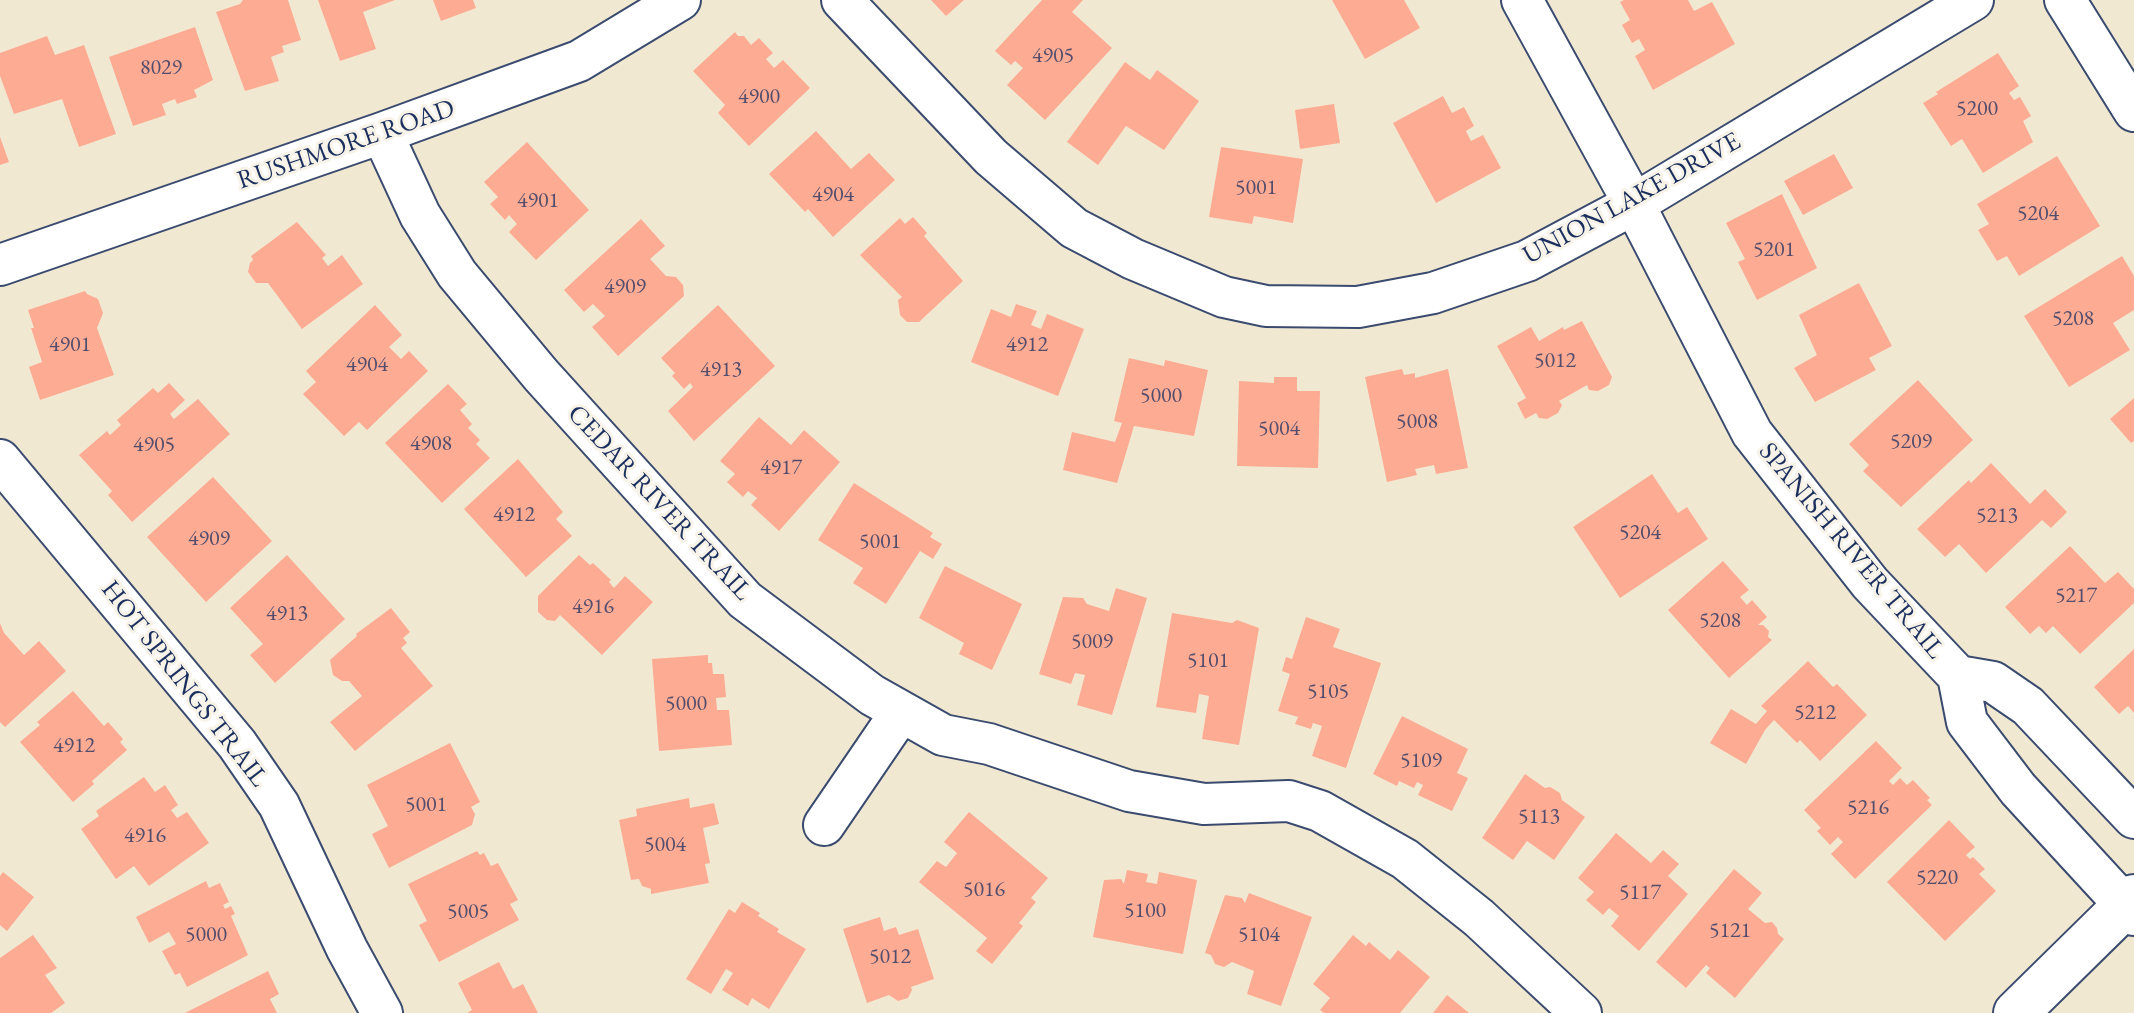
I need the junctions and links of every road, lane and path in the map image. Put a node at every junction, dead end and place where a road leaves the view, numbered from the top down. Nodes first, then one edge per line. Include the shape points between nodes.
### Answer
1 (680, 0) edge
2 (842, 0) edge
3 (1522, 0) edge
4 (1973, 0) edge
5 (2065, 0) edge
6 (2134, 111) edge
7 (382, 133) junction
8 (1634, 204) junction
9 (0, 265) edge
10 (0, 460) edge
11 (1958, 676) junction
12 (901, 712) junction
13 (2134, 818) edge
14 (824, 825) dead end
15 (2131, 906) edge
16 (382, 1013) edge
17 (1581, 1013) edge
18 (2016, 1013) edge

1 - 7 street, RUSHMORE ROAD via 579,61
2 - 8 street, UNION LAKE DRIVE via 991,157 1074,228 1224,297 1266,306 1358,307 1433,293 1527,261
3 - 8 street, SPANISH RIVER TRAIL
4 - 8 street, UNION LAKE DRIVE
5 - 6 street
7 - 9 street, RUSHMORE ROAD
7 - 12 street, CEDAR RIVER TRAIL via 420,215 457,274 541,375 745,600
8 - 11 street, SPANISH RIVER TRAIL via 1752,433 1870,583
10 - 16 street, HOT SPRINGS TRAIL via 237,744 279,805
11 - 13 street, SPANISH RIVER TRAIL via 1993,682 2028,706
11 - 15 street, SPANISH RIVER TRAIL via 1967,722 2018,789
12 - 14 street
12 - 17 street, CEDAR RIVER TRAIL via 943,735 989,744 1129,791 1204,804 1289,801 1320,811 1405,859 1479,918
15 - 18 main road

